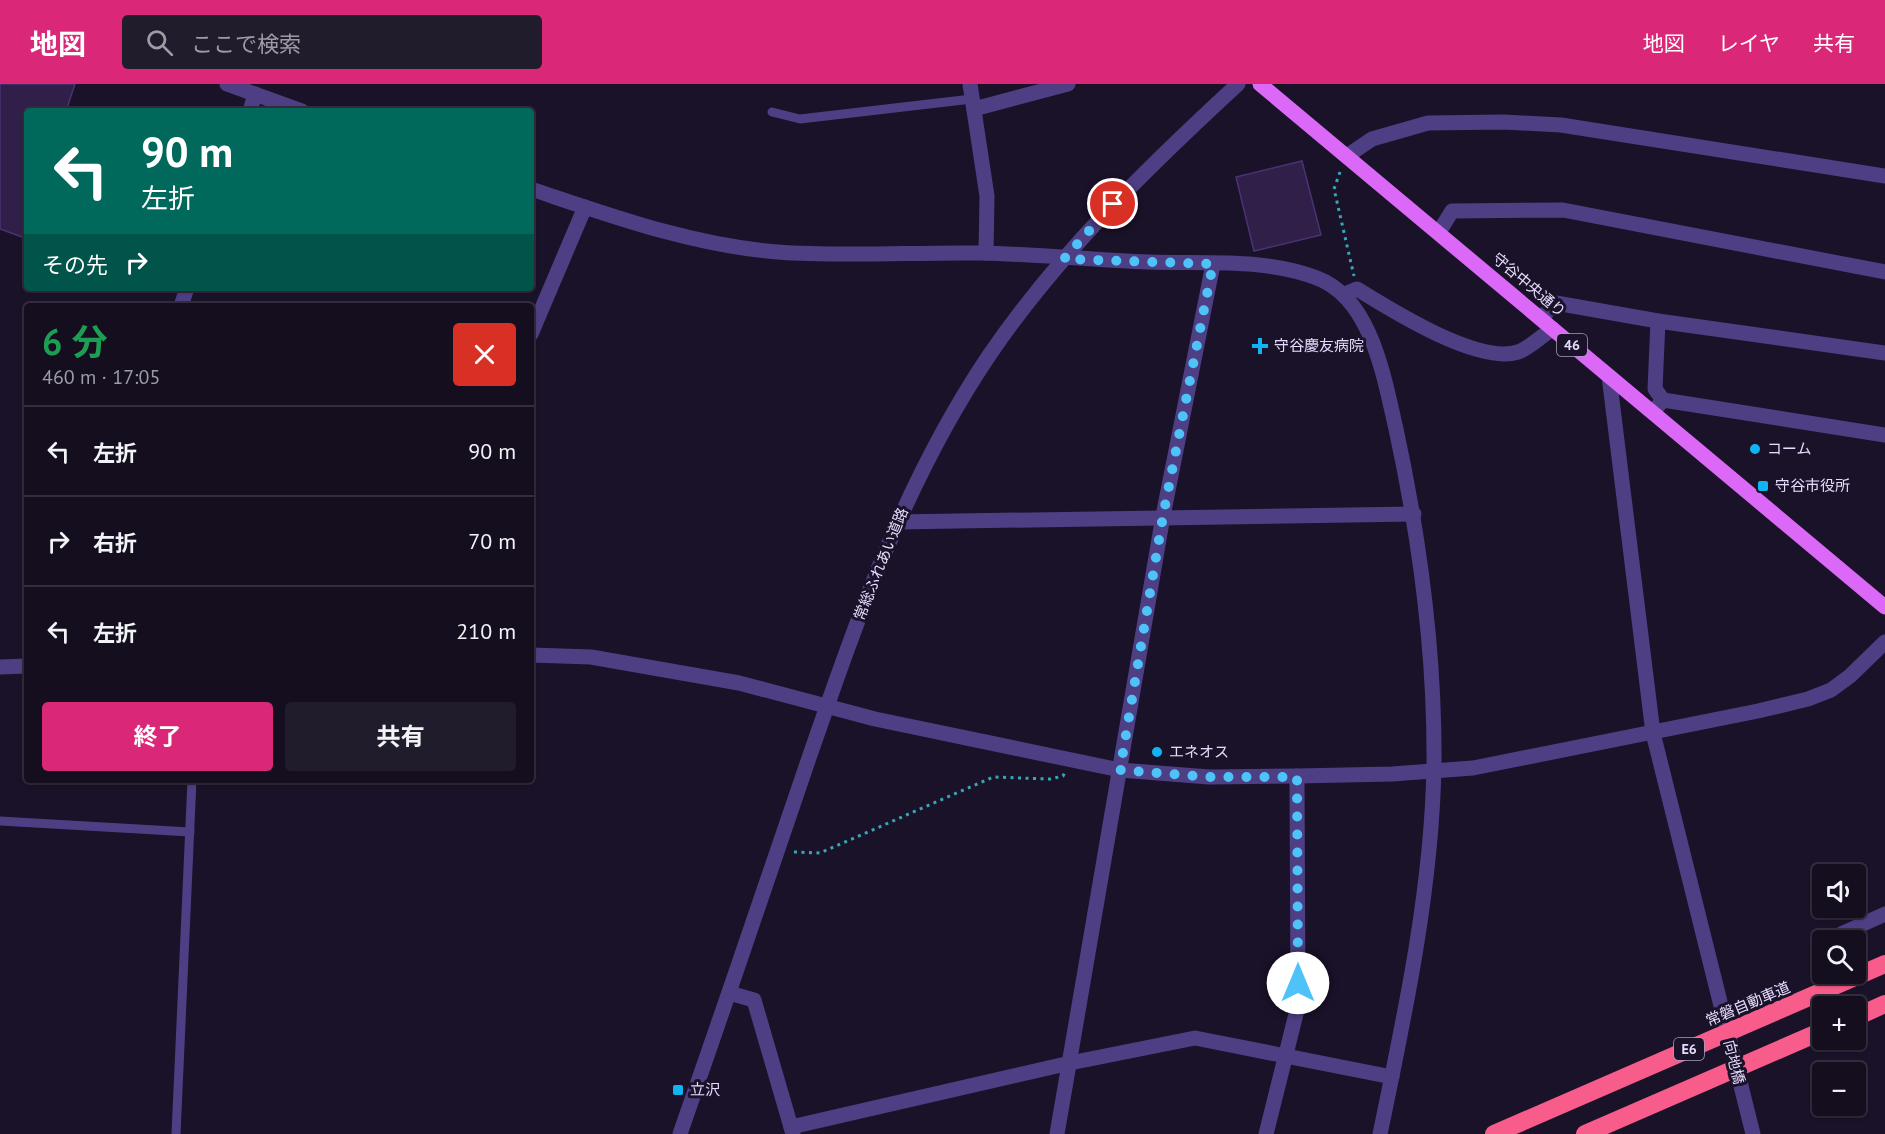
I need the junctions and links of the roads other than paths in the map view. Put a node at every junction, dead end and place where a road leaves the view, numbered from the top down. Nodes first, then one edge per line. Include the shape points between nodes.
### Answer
1 (227, 84) edge
2 (1068, 84) edge
3 (1238, 84) edge
4 (1260, 84) edge
5 (255, 94) junction
6 (972, 97) edge
7 (250, 108) edge
8 (294, 108) edge
9 (772, 112) dead end
10 (1347, 156) junction
11 (1885, 176) edge
12 (534, 190) edge
13 (585, 207) junction
14 (1439, 232) junction
15 (986, 253) junction
16 (1064, 259) junction
17 (1213, 264) junction
18 (1885, 272) edge
19 (1351, 292) junction
20 (1658, 321) junction
21 (1547, 323) junction
22 (534, 327) edge
23 (1885, 353) edge
24 (1609, 376) junction
25 (1663, 400) junction
26 (1653, 412) junction
27 (1885, 435) edge
28 (1414, 514) junction
29 (1163, 516) junction
30 (896, 522) junction
31 (1885, 607) edge
32 (1885, 642) edge
33 (534, 655) edge
34 (24, 666) edge
35 (0, 667) edge
36 (827, 706) junction
37 (1653, 733) junction
38 (1120, 770) junction
39 (1434, 770) junction
40 (1297, 777) junction
41 (192, 783) edge
42 (0, 821) edge
43 (190, 831) junction
44 (1885, 914) edge
45 (1850, 930) edge
46 (1885, 964) edge
47 (729, 993) junction
48 (1885, 1004) edge
49 (1866, 1013) edge
50 (1812, 1035) edge
51 (1286, 1057) junction
52 (1070, 1063) junction
53 (1392, 1077) junction
54 (792, 1131) edge
55 (176, 1134) edge
56 (680, 1134) edge
57 (1057, 1134) edge
58 (1266, 1134) edge
59 (1380, 1134) edge
60 (1494, 1134) edge
61 (1585, 1134) edge
62 (1753, 1134) edge

1 - 5 street
2 - 6 street
3 - 16 street, 常総ふれあい道路 via 1127,189
4 - 10 main road, 守谷中央通り / 46
5 - 7 street
5 - 8 street
6 - 9 lane via 800,119
6 - 15 street via 987,196
10 - 11 street via 1372,139 1428,123 1504,122 1561,125
10 - 14 main road, 守谷中央通り / 46
12 - 13 street
13 - 15 street via 708,244 779,252
13 - 22 street
14 - 18 street via 1452,211 1563,210
14 - 21 main road, 守谷中央通り / 46
15 - 16 street
16 - 17 street
16 - 30 street, 常総ふれあい道路 via 1013,322 963,396
17 - 19 street via 1280,266
17 - 29 street
19 - 21 street via 1461,344 1496,352 1518,352
19 - 28 street via 1384,377
20 - 21 street via 1556,303
20 - 23 street
20 - 25 street via 1654,389
21 - 24 main road, 守谷中央通り / 46
24 - 26 main road, 守谷中央通り / 46
24 - 37 street, 向地橋
25 - 26 street
25 - 27 street
26 - 31 main road, 守谷中央通り / 46
28 - 29 street
28 - 39 street via 1428,628
29 - 30 street
29 - 38 street
30 - 36 street, 常総ふれあい道路 via 866,593
32 - 37 street via 1831,690 1808,699
33 - 36 street via 591,657 739,682
34 - 35 street
36 - 38 street
36 - 47 street, 常総ふれあい道路
37 - 39 street via 1473,768
37 - 62 street, 向地橋
38 - 40 street via 1209,777
38 - 52 street
39 - 40 street
39 - 53 street via 1426,866
40 - 51 street via 1298,1006
41 - 43 lane
42 - 43 lane
43 - 55 lane
44 - 45 street
46 - 60 highway, 常磐自動車道 / E6
47 - 54 street via 754,1000
47 - 56 street, 常総ふれあい道路
48 - 49 highway
50 - 61 highway, E6
51 - 52 street via 1195,1038
51 - 53 street
51 - 58 street
52 - 54 street
52 - 57 street
53 - 59 street

